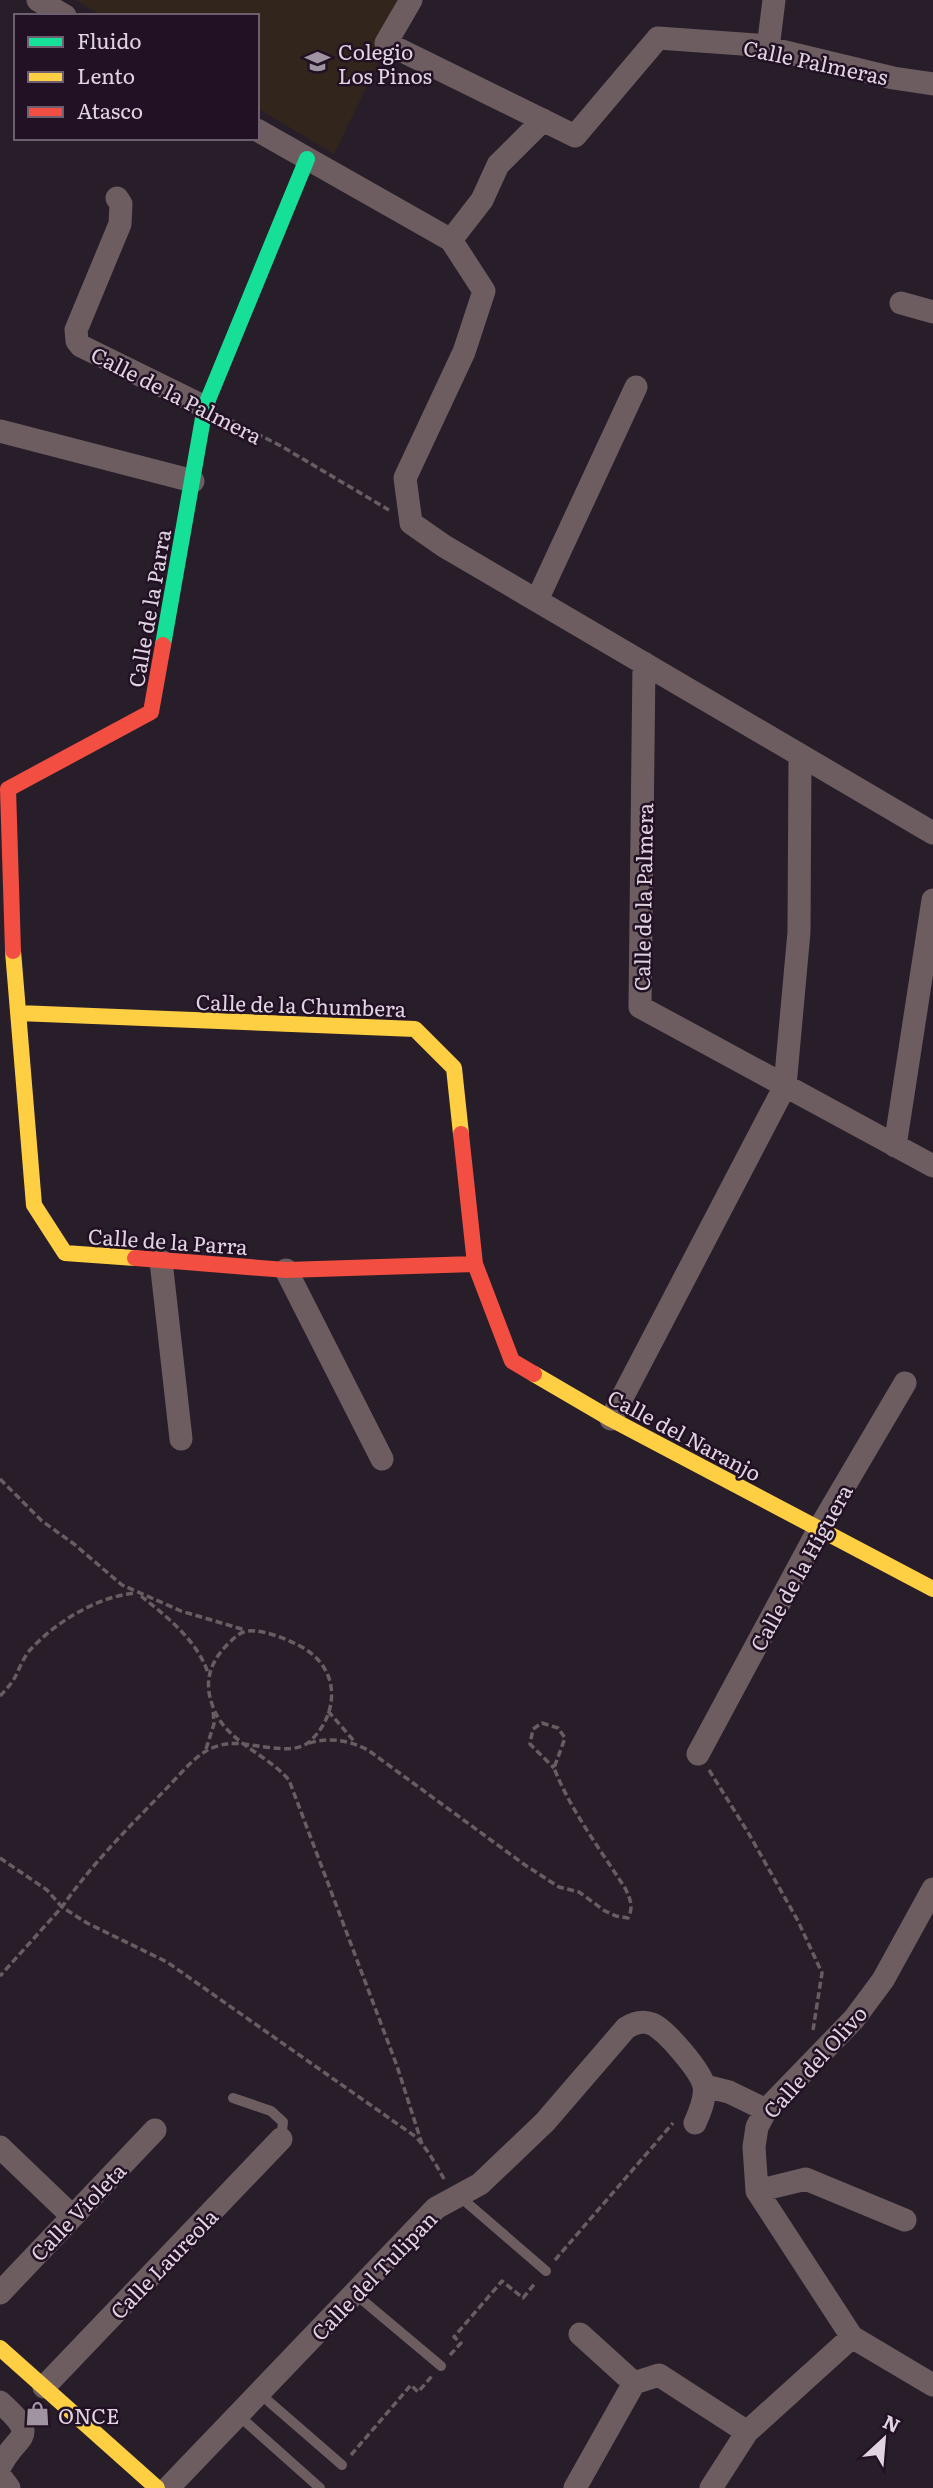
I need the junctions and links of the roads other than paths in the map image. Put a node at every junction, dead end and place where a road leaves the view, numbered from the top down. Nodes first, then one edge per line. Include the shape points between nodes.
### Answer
1 (38, 0) edge
2 (411, 0) edge
3 (774, 0) edge
4 (62, 14) edge
5 (768, 48) junction
6 (933, 84) edge
7 (543, 120) junction
8 (259, 131) edge
9 (307, 159) junction
10 (117, 198) dead end
11 (451, 240) junction
12 (901, 303) dead end
13 (933, 312) edge
14 (636, 387) dead end
15 (205, 407) junction
16 (0, 431) edge
17 (193, 481) junction
18 (537, 600) junction
19 (644, 663) junction
20 (800, 755) junction
21 (4, 786) edge
22 (933, 833) edge
23 (933, 900) edge
24 (6, 965) edge
25 (18, 1013) junction
26 (785, 1086) junction
27 (895, 1146) junction
28 (933, 1166) edge
29 (162, 1261) junction
30 (475, 1264) junction
31 (286, 1270) junction
32 (905, 1383) dead end
33 (611, 1419) junction
34 (181, 1439) dead end
35 (382, 1459) dead end
36 (819, 1529) junction
37 (933, 1589) edge
38 (698, 1754) road end
39 (933, 1889) edge
40 (705, 2087) junction
41 (233, 2098) dead end
42 (765, 2110) junction
43 (687, 2120) road end
44 (155, 2130) dead end
45 (281, 2139) joint
46 (0, 2147) edge
47 (757, 2191) junction
48 (459, 2196) junction
49 (72, 2216) junction
50 (905, 2220) dead end
51 (546, 2271) road end
52 (0, 2293) edge
53 (354, 2294) junction
54 (580, 2334) dead end
55 (852, 2337) junction
56 (0, 2348) edge
57 (441, 2366) road end
58 (634, 2383) junction
59 (933, 2385) edge
60 (44, 2387) junction
61 (259, 2393) junction
62 (0, 2402) edge
63 (238, 2415) junction
64 (747, 2432) junction
65 (342, 2465) road end
66 (0, 2467) edge
67 (0, 2476) edge
68 (9, 2488) edge
69 (157, 2488) edge
70 (168, 2488) edge
71 (320, 2488) edge
72 (575, 2488) edge
73 (710, 2488) edge

1 - 4 street
2 - 7 street via 386,43
3 - 5 street
5 - 6 street, Calle Palmeras
5 - 7 street, Calle Palmeras via 657,38 575,136
7 - 11 street via 498,165 482,200
8 - 9 street
9 - 11 street
9 - 15 street, Calle de la Parra
10 - 15 street, Calle de la Palmera via 120,224 76,330 78,341
11 - 18 street via 484,291 464,352 405,478 411,523
12 - 13 street
14 - 18 street
15 - 17 street, Calle de la Parra
16 - 17 street
17 - 21 street, Calle de la Parra via 151,712
18 - 19 street
19 - 20 street
19 - 26 street, Calle de la Palmera via 640,1007
20 - 22 street
20 - 26 street via 799,932
21 - 24 street, Calle de la Parra
23 - 27 street
24 - 25 street, Calle de la Parra
25 - 29 street, Calle de la Parra via 34,1205 65,1253
25 - 30 street, Calle de la Chumbera via 415,1029 454,1068
26 - 27 street, Calle de la Palmera
26 - 33 street
27 - 28 street, Calle de la Palmera
29 - 31 street, Calle de la Parra
29 - 34 street
30 - 31 street, Calle de la Parra
30 - 33 street, Calle del Naranjo via 512,1361
31 - 35 street
32 - 36 street, Calle de la Higuera
33 - 36 street, Calle del Naranjo
36 - 37 street, Calle del Naranjo
36 - 38 street, Calle de la Higuera
39 - 42 street, Calle del Olivo via 883,1980 853,2019
40 - 42 street via 729,2092
40 - 43 street via 701,2110
40 - 48 street, Calle del Tulipan via 697,2068 657,2026 633,2024 545,2122 480,2184
41 - 45 lane via 276,2113 283,2122
42 - 47 street, Calle del Olivo via 754,2147
44 - 49 street, Calle Violeta
45 - 60 street, Calle Laureola
46 - 49 street
47 - 50 street via 806,2179
47 - 55 street, Calle del Olivo
48 - 51 lane
48 - 53 street, Calle del Tulipan via 436,2208
49 - 52 street, Calle Violeta
53 - 57 lane
53 - 61 street, Calle del Tulipan
54 - 58 street
55 - 59 street, Calle del Olivo
55 - 64 street
56 - 60 street
58 - 64 street via 659,2375
58 - 72 street
60 - 69 street
61 - 63 street, Calle del Tulipan
61 - 65 lane
62 - 66 street via 19,2420 23,2433
63 - 70 street, Calle del Tulipan
63 - 71 lane
64 - 73 street
67 - 68 street

